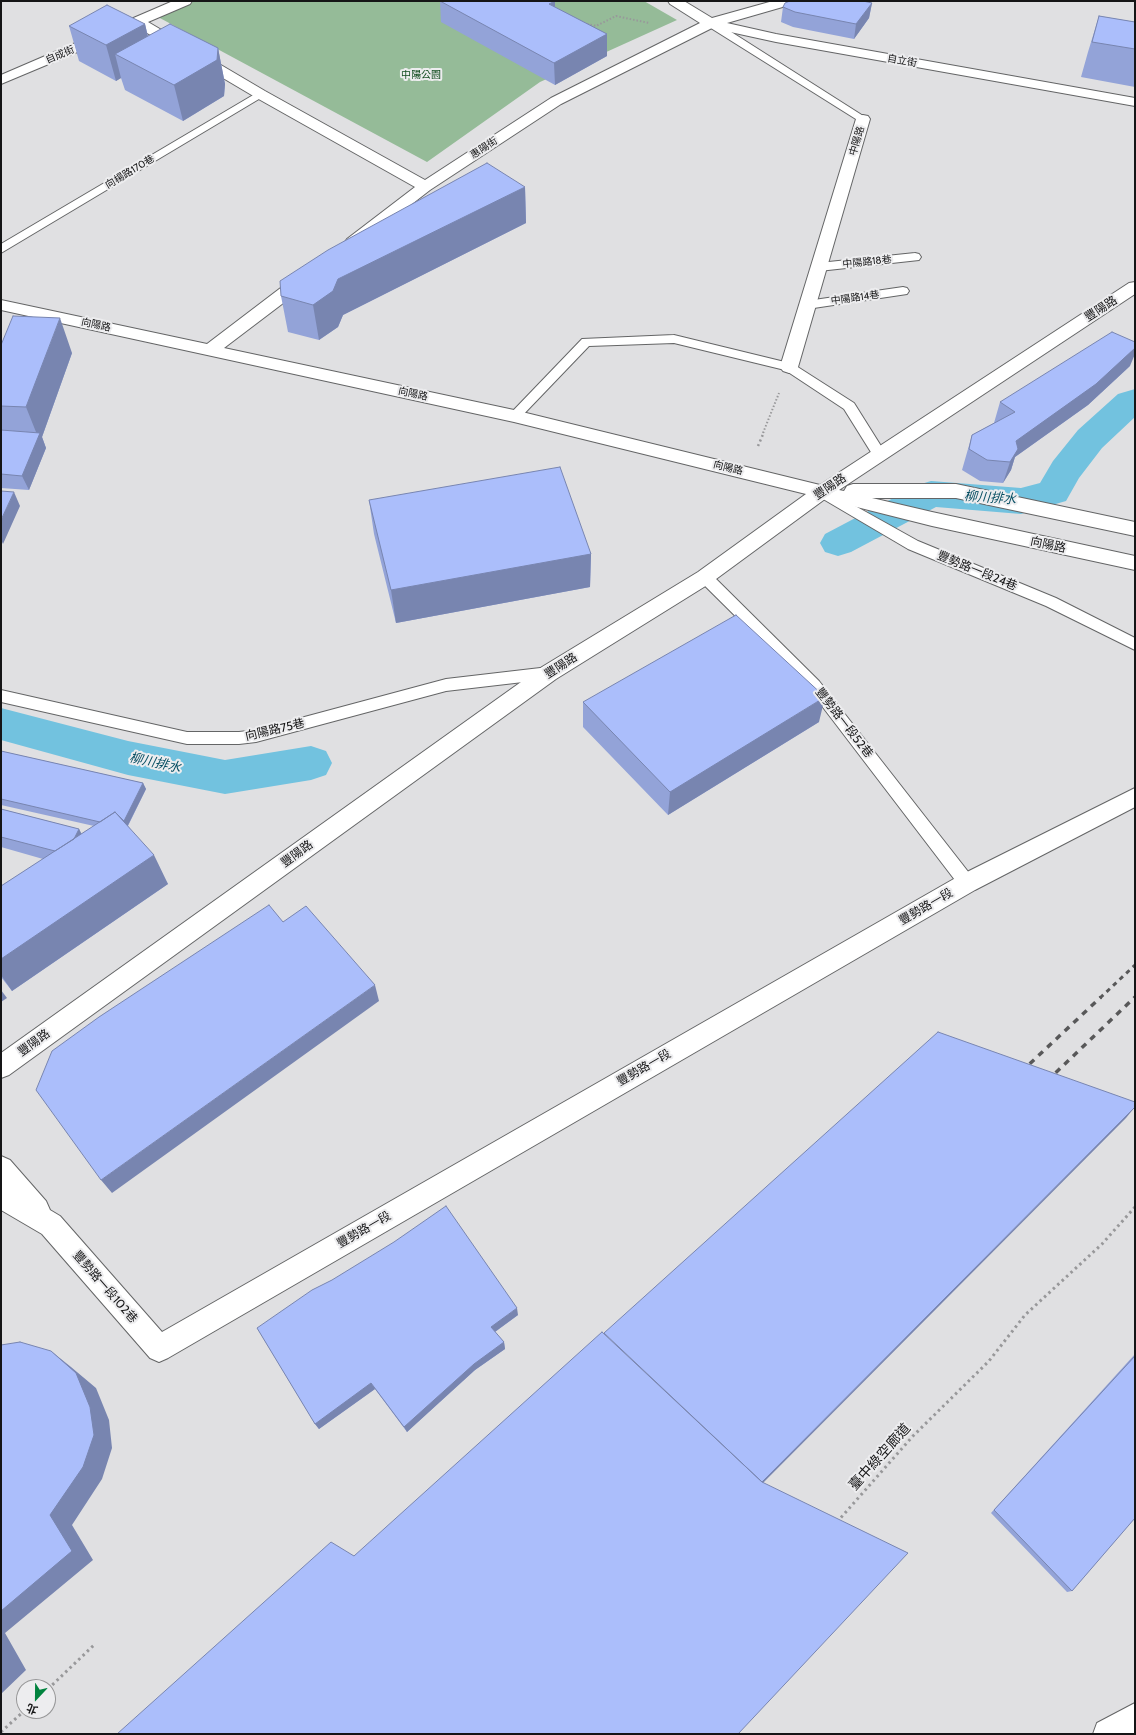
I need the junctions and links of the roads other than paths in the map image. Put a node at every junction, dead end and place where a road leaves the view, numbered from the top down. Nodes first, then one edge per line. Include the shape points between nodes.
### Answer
1 (185, 1) edge
2 (675, 1) edge
3 (686, 1) edge
4 (788, 1) edge
5 (137, 22) junction
6 (710, 23) junction
7 (1, 80) edge
8 (260, 94) junction
9 (1135, 102) edge
10 (863, 119) joint
11 (425, 187) junction
12 (1, 249) edge
13 (343, 249) edge
14 (915, 257) dead end
15 (819, 267) junction
16 (318, 268) edge
17 (1135, 287) edge
18 (903, 291) dead end
19 (1, 305) edge
20 (807, 305) junction
21 (210, 350) junction
22 (789, 367) junction
23 (514, 416) junction
24 (879, 454) junction
25 (822, 492) junction
26 (1135, 529) edge
27 (1135, 563) edge
28 (705, 577) junction
29 (1135, 644) edge
30 (549, 674) junction
31 (1, 696) edge
32 (1135, 797) edge
33 (967, 883) junction
34 (1, 1067) edge
35 (1, 1168) edge
36 (1, 1196) edge
37 (51, 1226) junction
38 (159, 1349) joint
39 (1135, 1718) edge
40 (1108, 1734) edge

1 - 5 street, 自成街
2 - 6 street, 自立街
3 - 6 street, 中陽路
4 - 6 street, 惠陽街
5 - 7 street, 自成街
5 - 8 street
6 - 9 street, 自立街 via 776,38
6 - 10 lane, 中陽路
6 - 11 street, 惠陽街 via 556,101
8 - 11 street
8 - 12 lane, 向楊路170巷
10 - 15 street, 中陽路
11 - 13 street, 惠陽街
14 - 15 lane, 中陽路18巷
15 - 20 street, 中陽路
16 - 21 street
17 - 24 street, 豐陽路
18 - 20 lane, 中陽路14巷
19 - 21 street, 向陽路
20 - 22 street, 中陽路
21 - 23 street, 向陽路
22 - 23 lane via 674,338 586,342
22 - 24 lane via 849,406
23 - 25 street, 向陽路
24 - 25 street, 豐陽路
25 - 26 street, 向陽路 via 956,491
25 - 27 street, 向陽路
25 - 28 street, 豐陽路
25 - 29 lane, 豐勢路一段24巷 via 913,545 1051,602
28 - 30 street, 豐陽路
28 - 33 lane, 豐勢路一段52巷 via 814,685
30 - 31 lane, 向陽路75巷 via 446,685 256,736 239,738 187,738
30 - 34 street, 豐陽路
32 - 33 street, 豐勢路一段
33 - 38 street, 豐勢路一段
35 - 37 street, 豐勢路一段102巷
36 - 37 street, 豐勢路一段102巷
37 - 38 street, 豐勢路一段102巷
39 - 40 street

